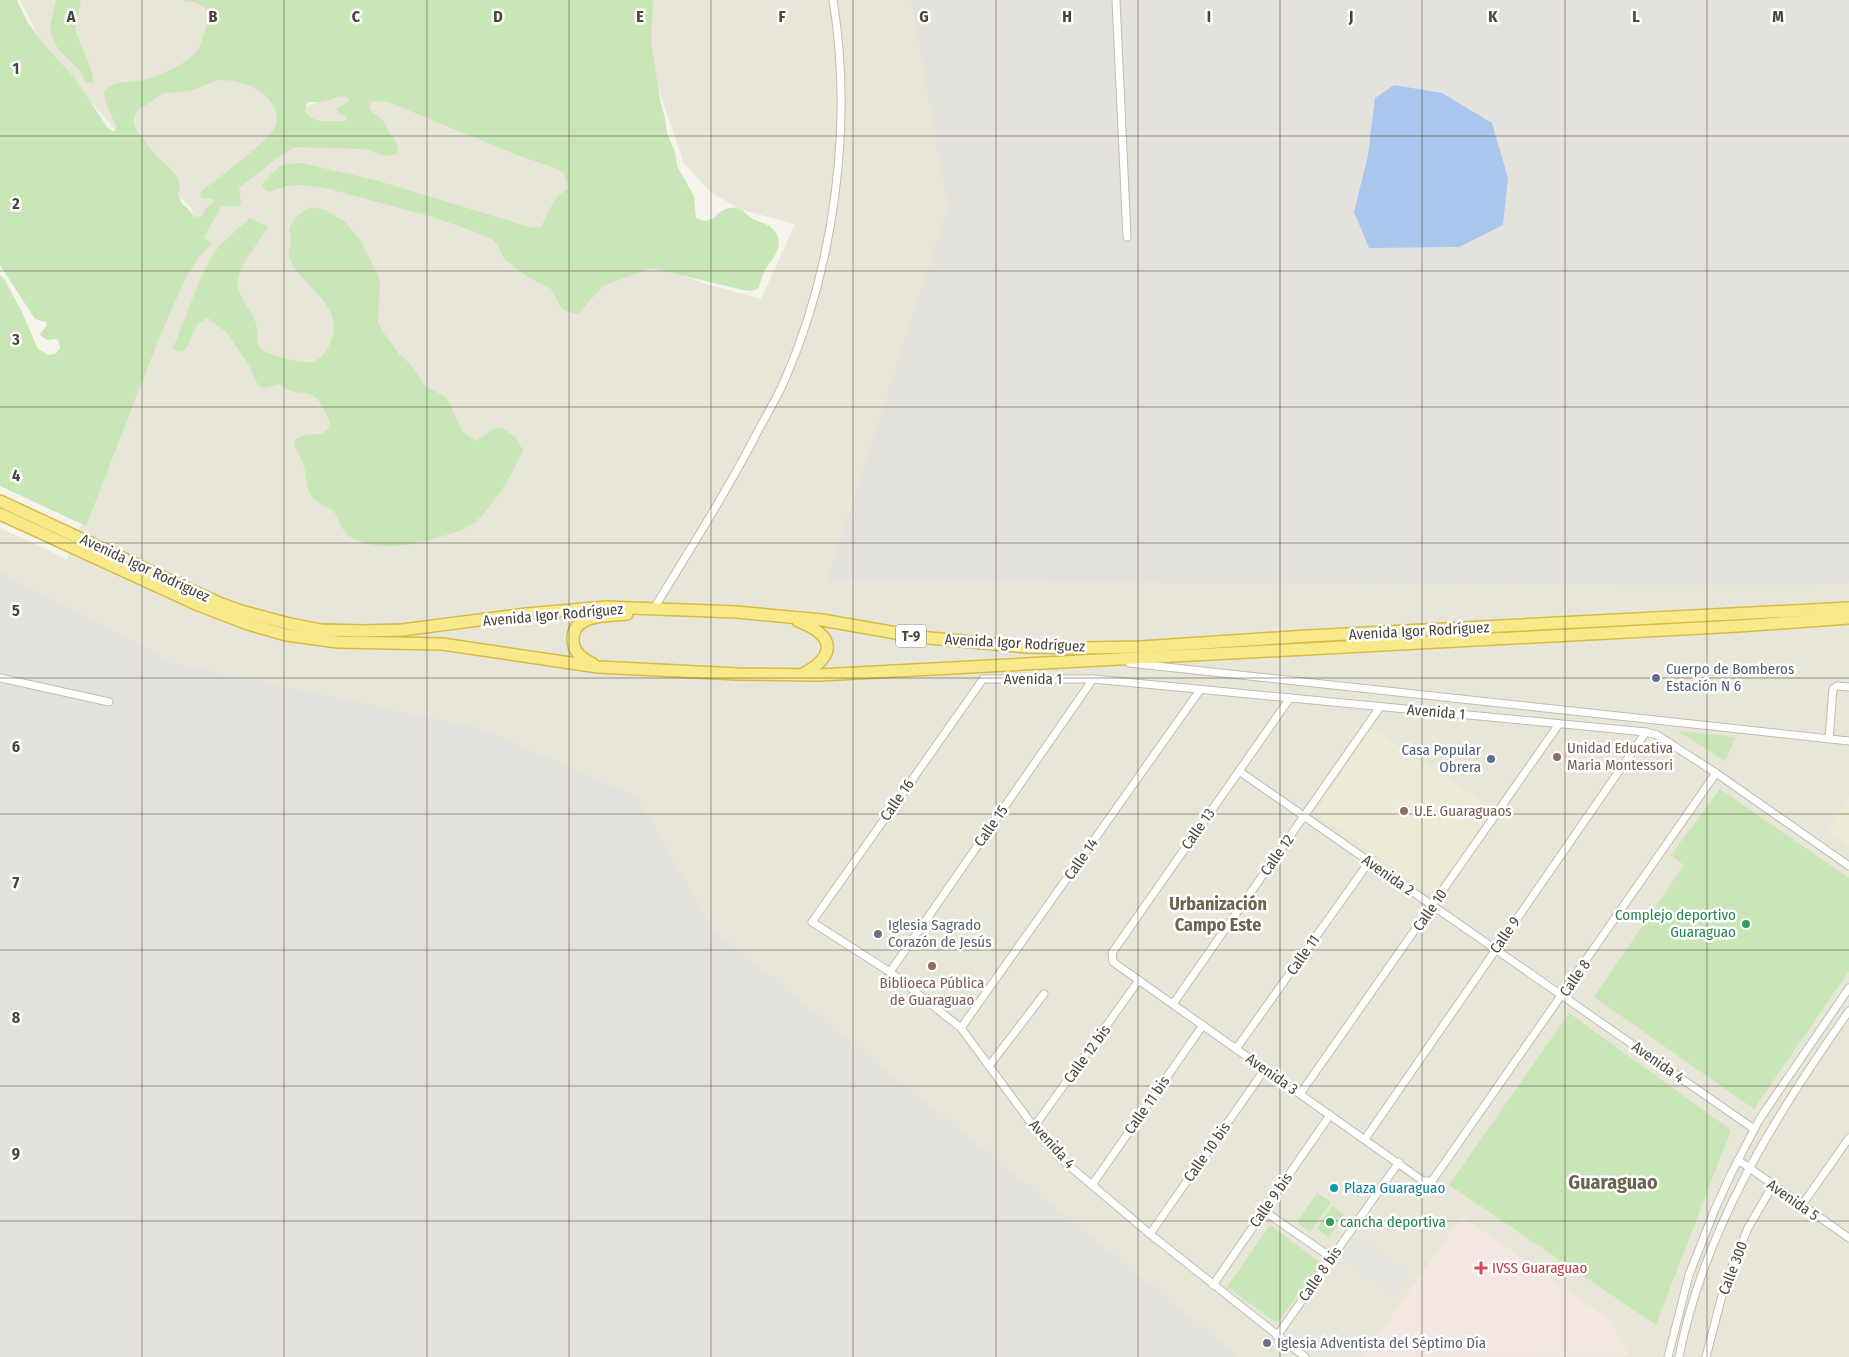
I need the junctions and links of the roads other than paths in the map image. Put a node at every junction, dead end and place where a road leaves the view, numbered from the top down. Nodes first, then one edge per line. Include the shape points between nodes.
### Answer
1 (834, 0) edge
2 (1116, 0) edge
3 (1127, 237) dead end
4 (0, 501) edge
5 (0, 514) edge
6 (1849, 608) edge
7 (654, 610) junction
8 (671, 610) junction
9 (787, 617) junction
10 (1849, 618) edge
11 (1104, 660) junction
12 (598, 667) junction
13 (800, 675) junction
14 (0, 678) edge
15 (983, 679) joint
16 (1093, 679) junction
17 (1849, 687) edge
18 (1200, 690) junction
19 (1290, 698) junction
20 (109, 702) dead end
21 (1380, 707) junction
22 (1559, 724) junction
23 (1646, 732) junction
24 (1829, 739) junction
25 (1849, 742) edge
26 (1239, 771) junction
27 (1716, 773) junction
28 (1304, 816) junction
29 (1369, 862) junction
30 (1849, 866) edge
31 (1433, 906) junction
32 (812, 922) joint
33 (1495, 950) junction
34 (1113, 962) joint
35 (890, 972) junction
36 (1139, 980) junction
37 (1849, 988) edge
38 (1044, 994) dead end
39 (1562, 996) junction
40 (1173, 1004) junction
41 (1849, 1011) edge
42 (1203, 1026) junction
43 (962, 1028) junction
44 (1236, 1049) junction
45 (989, 1066) junction
46 (1265, 1069) junction
47 (1300, 1094) junction
48 (1330, 1115) junction
49 (1034, 1127) junction
50 (1754, 1129) junction
51 (1365, 1138) junction
52 (1849, 1138) edge
53 (1738, 1160) junction
54 (1398, 1162) junction
55 (1749, 1168) junction
56 (1432, 1181) joint
57 (1092, 1185) junction
58 (1773, 1185) junction
59 (1802, 1205) junction
60 (1264, 1211) junction
61 (1150, 1234) junction
62 (1849, 1238) edge
63 (1332, 1258) junction
64 (1213, 1285) junction
65 (1277, 1336) junction
66 (1305, 1357) edge
67 (1668, 1357) edge
68 (1679, 1357) edge
69 (1706, 1357) edge

1 - 7 street via 842,98 836,183 832,217 805,327 786,378 752,443
2 - 3 street
4 - 7 highway, Avenida Igor Rodríguez / T-9 via 226,605 321,630 410,629 606,607
5 - 12 highway, Avenida Igor Rodríguez / T-9 via 196,604 286,635 338,642 442,644
6 - 9 highway, Avenida Igor Rodríguez / T-9 via 1081,648 1026,647 919,637
7 - 8 highway, Avenida Igor Rodríguez / T-9
8 - 9 highway, Avenida Igor Rodríguez / T-9
8 - 12 highway, T-9 via 596,617 583,622 573,634 574,648 578,655
9 - 13 highway, T-9 via 818,631 827,647 820,663
10 - 11 highway, Avenida Igor Rodríguez / T-9
11 - 13 highway, Avenida Igor Rodríguez / T-9
11 - 24 street
12 - 13 highway, Avenida Igor Rodríguez / T-9
14 - 20 street
15 - 16 street, Avenida 1
15 - 32 street, Calle 16
16 - 18 street, Avenida 1
16 - 35 street, Calle 15
17 - 24 street via 1833,689
18 - 19 street, Avenida 1
18 - 43 street, Calle 14
19 - 21 street, Avenida 1
19 - 26 street, Calle 13
21 - 22 street, Avenida 1
21 - 28 street, Calle 12
22 - 23 street, Avenida 1
22 - 31 street, Calle 10
23 - 27 street, Avenida 1 via 1657,735
23 - 33 street, Calle 9
24 - 25 street
26 - 28 street, Avenida 2
26 - 34 street, Calle 13 via 1112,952
27 - 30 street, Avenida 1
27 - 39 street, Calle 8
28 - 29 street, Avenida 2
28 - 40 street, Calle 12
29 - 31 street, Avenida 2
29 - 44 street, Calle 11
31 - 33 street, Avenida 2
31 - 47 street, Calle 10
32 - 35 street, Avenida 4
33 - 39 street, Avenida 2
33 - 51 street, Calle 9
34 - 36 street, Avenida 3
35 - 43 street, Avenida 4
36 - 40 street, Avenida 3
36 - 49 street, Calle 12 bis
37 - 50 street
38 - 45 street
39 - 50 street, Avenida 4
39 - 56 street, Calle 8
40 - 42 street, Avenida 3
41 - 55 street via 1799,1083
42 - 44 street, Avenida 3
42 - 57 street, Calle 11 bis
43 - 45 street, Avenida 4
44 - 46 street, Avenida 3
45 - 49 street, Avenida 4
46 - 47 street, Avenida 3
46 - 61 street, Calle 10 bis
47 - 48 street, Avenida 3
48 - 51 street, Avenida 3
48 - 60 street, Calle 9 bis
49 - 57 street, Avenida 4 via 1060,1158
50 - 53 street
51 - 54 street, Avenida 3
52 - 59 street
53 - 55 street, Avenida 5
53 - 67 street via 1689,1275
54 - 56 street, Avenida 3 via 1424,1181
54 - 63 street, Calle 8 bis
55 - 58 street, Avenida 5
55 - 68 street via 1712,1247 1688,1318
57 - 61 street, Avenida 4
58 - 59 street, Avenida 5
58 - 69 street, Calle 300 via 1748,1228 1725,1284
59 - 62 street, Avenida 5
60 - 63 street
60 - 64 street, Calle 9 bis
61 - 64 street, Avenida 4
63 - 65 street, Calle 8 bis
64 - 65 street, Avenida 4
65 - 66 street, Avenida 4

